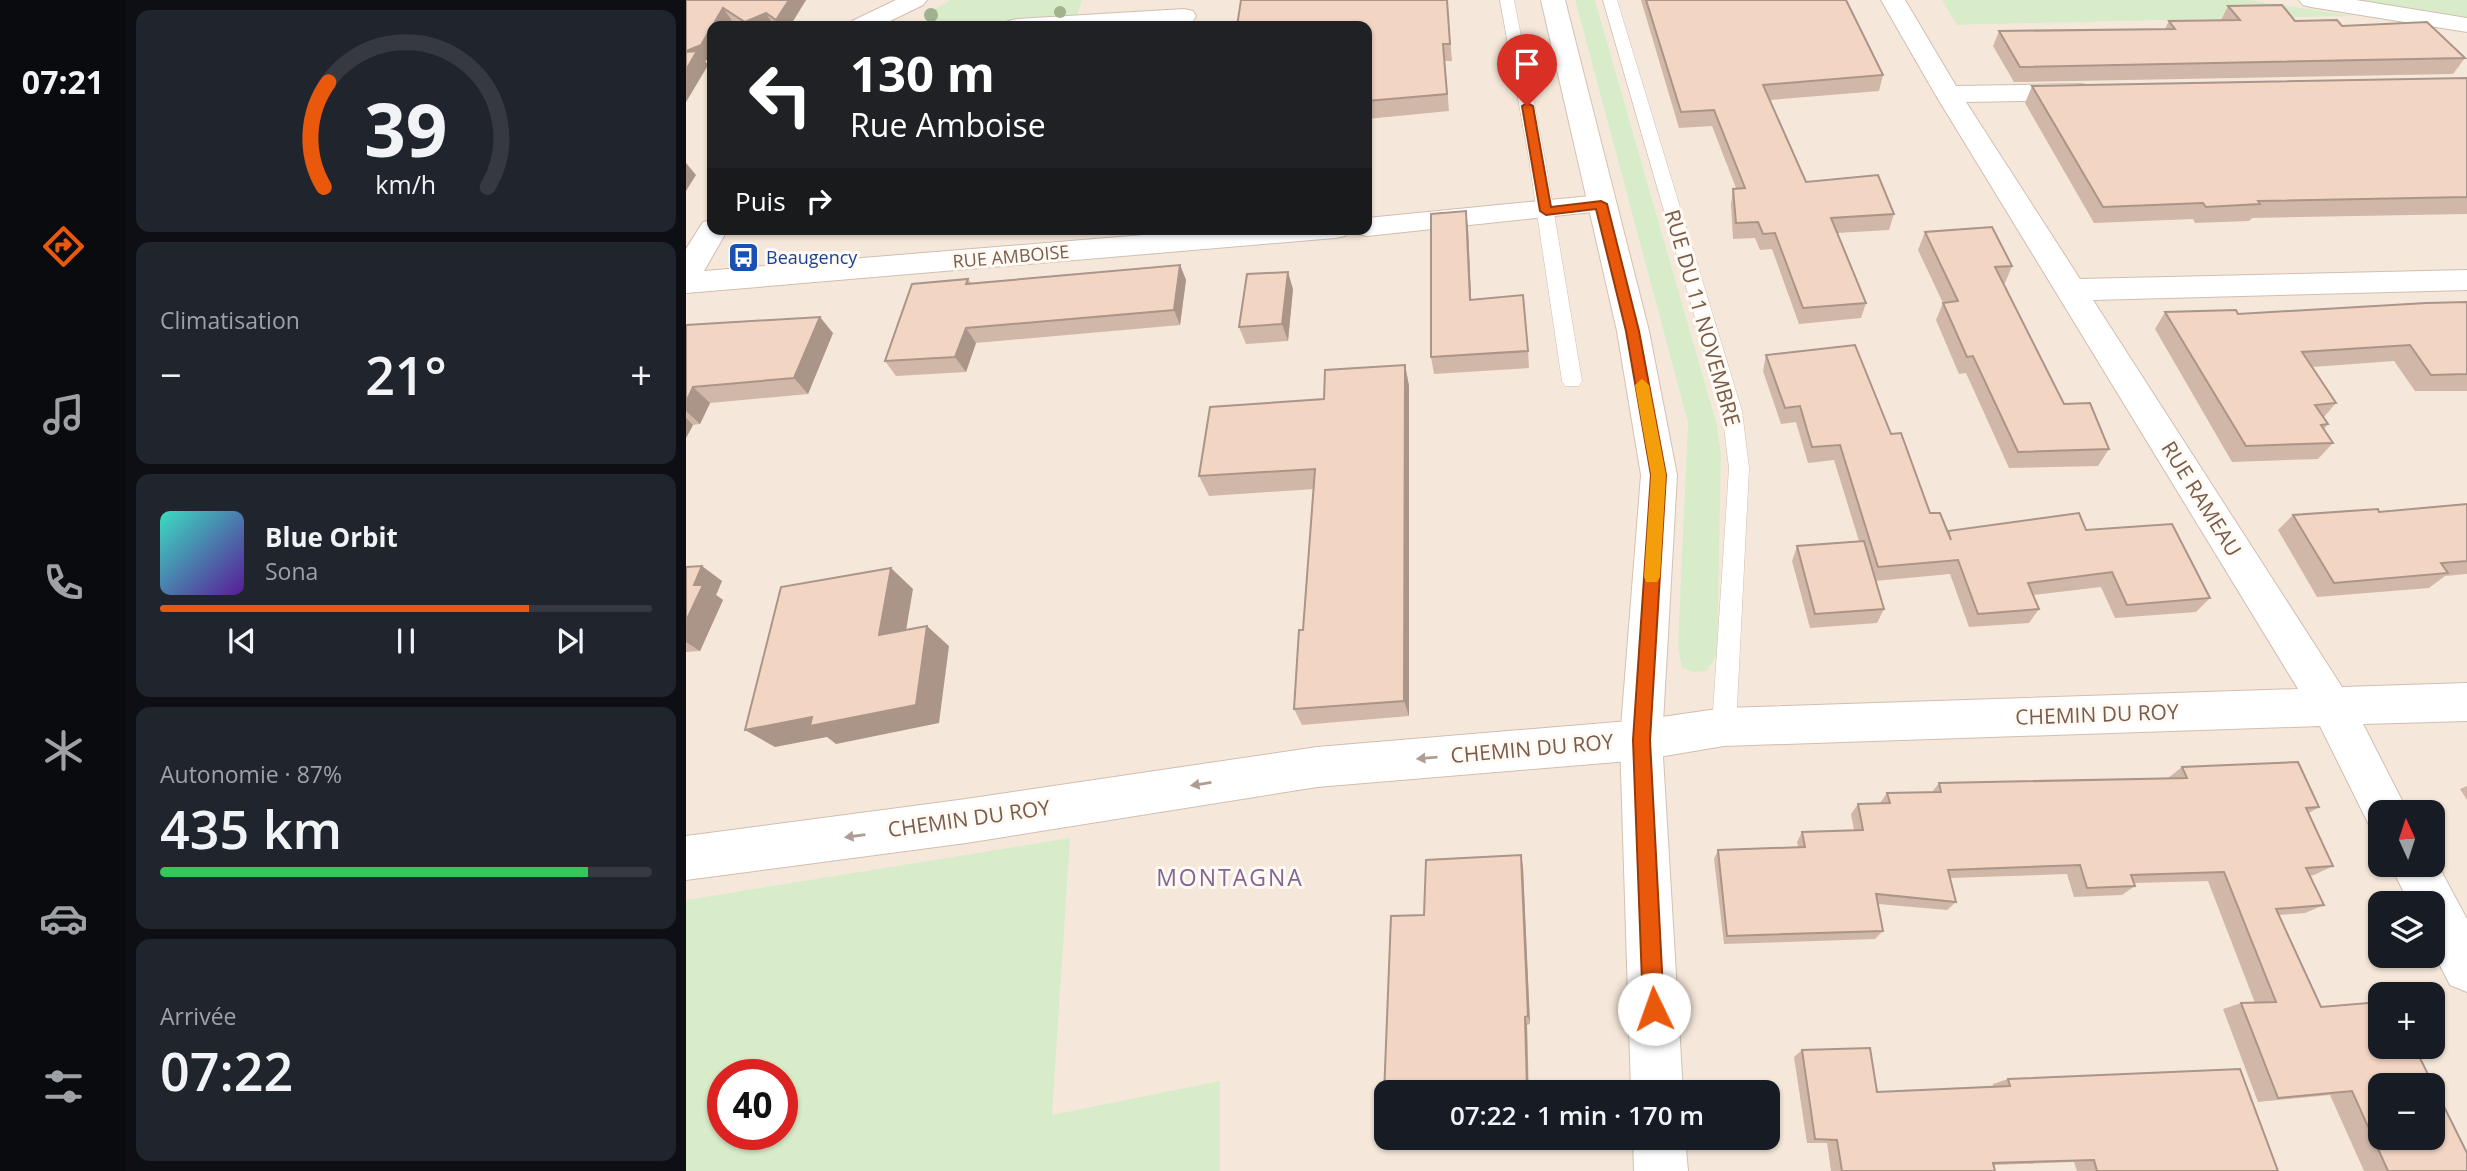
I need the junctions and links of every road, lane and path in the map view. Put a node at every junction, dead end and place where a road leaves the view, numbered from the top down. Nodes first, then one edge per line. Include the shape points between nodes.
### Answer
1 (915, 0) edge
2 (1507, 0) edge
3 (1553, 0) edge
4 (1610, 0) edge
5 (1893, 0) edge
6 (2311, 0) edge
7 (1184, 14) edge
8 (871, 21) edge
9 (1087, 21) edge
10 (2467, 25) edge
11 (2112, 91) edge
12 (1948, 94) junction
13 (1601, 204) junction
14 (1546, 211) junction
15 (1372, 226) edge
16 (709, 235) edge
17 (1207, 235) edge
18 (1143, 238) edge
19 (686, 275) edge
20 (2467, 280) edge
21 (686, 283) edge
22 (2070, 290) junction
23 (1572, 382) dead end
24 (2467, 702) edge
25 (2332, 708) junction
26 (1724, 727) junction
27 (1641, 740) junction
28 (2380, 800) edge
29 (686, 858) edge
30 (2420, 877) edge
31 (2467, 968) edge
32 (1656, 1080) edge
33 (1660, 1150) edge
34 (1661, 1171) edge

1 - 8 street
2 - 14 lane
3 - 13 street
4 - 26 lane, RUE DU 11 NOVEMBRE via 1732,411 1740,468
5 - 12 street, RUE RAMEAU
6 - 10 street
7 - 9 street
11 - 12 street
12 - 22 street, RUE RAMEAU
13 - 14 street
13 - 27 street via 1633,331 1659,475
14 - 15 street
14 - 23 lane
16 - 19 street
17 - 18 street, RUE AMBOISE
18 - 21 street, RUE AMBOISE
20 - 22 street
22 - 25 street, RUE RAMEAU
24 - 25 street, CHEMIN DU ROY
25 - 26 street, CHEMIN DU ROY
25 - 28 street, RUE RAMEAU
26 - 27 street, CHEMIN DU ROY
27 -> 29 street, CHEMIN DU ROY via 1317,767
27 - 32 street
30 - 31 street
33 - 34 street

